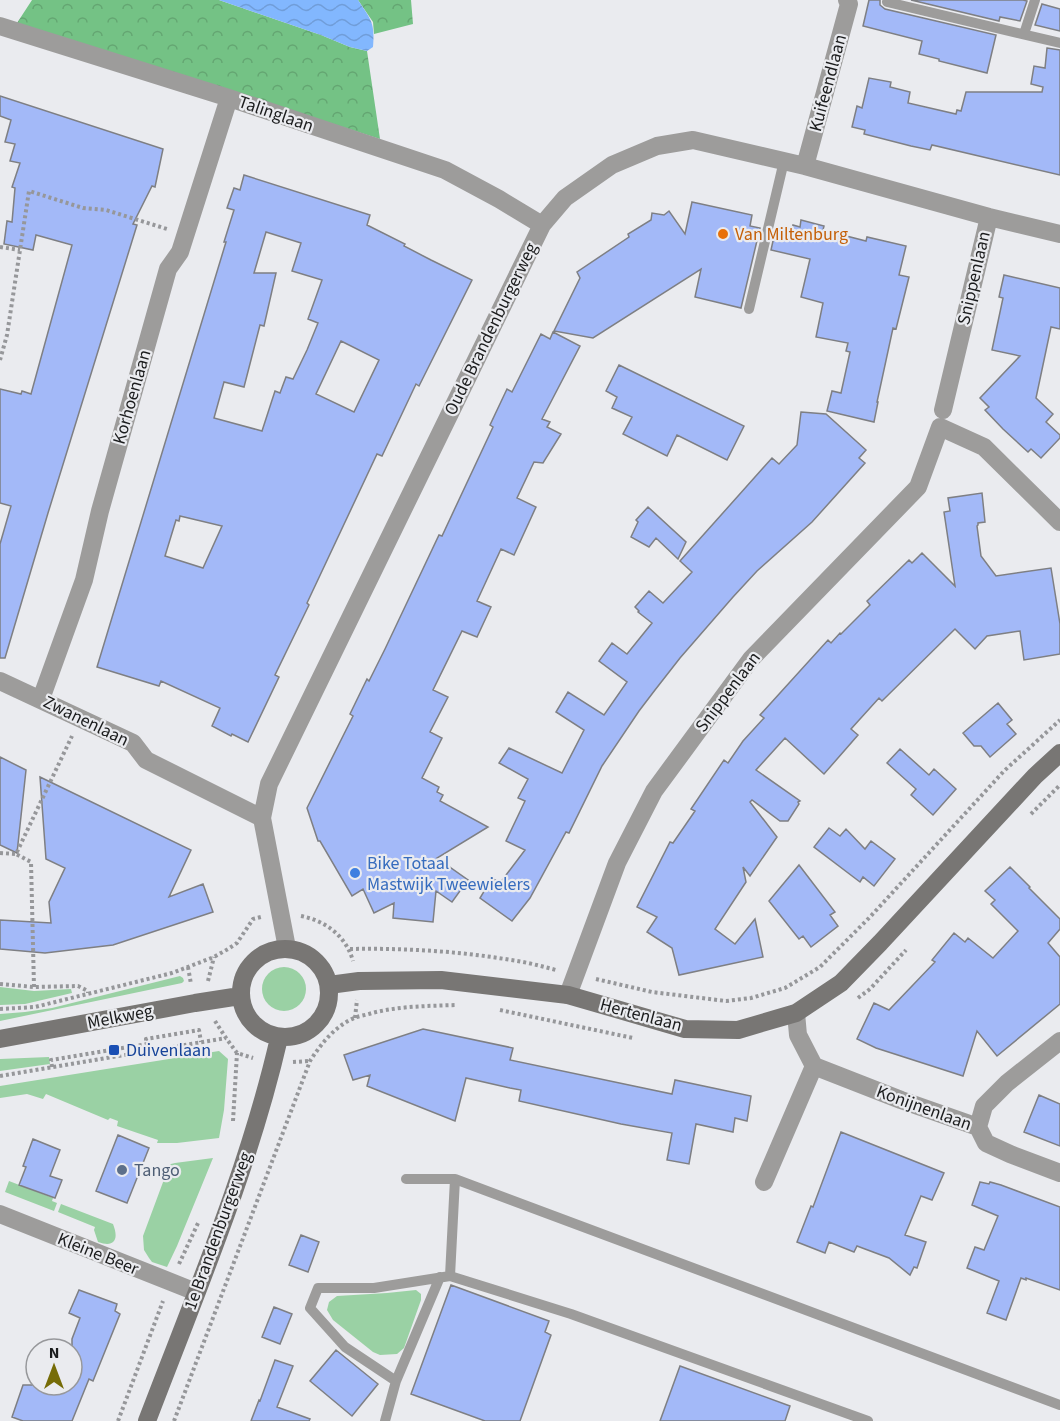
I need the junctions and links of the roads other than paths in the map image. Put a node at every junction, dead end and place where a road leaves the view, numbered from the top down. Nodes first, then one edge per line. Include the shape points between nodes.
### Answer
1 (847, 0) edge
2 (1035, 0) edge
3 (887, 2) edge
4 (0, 26) edge
5 (1024, 34) junction
6 (1060, 43) edge
7 (229, 98) junction
8 (784, 161) junction
9 (806, 166) junction
10 (989, 217) junction
11 (542, 225) junction
12 (1060, 234) edge
13 (749, 309) dead end
14 (942, 418) junction
15 (1060, 522) edge
16 (0, 681) edge
17 (41, 699) junction
18 (1060, 753) edge
19 (262, 818) junction
20 (287, 948) junction
21 (329, 986) junction
22 (568, 995) junction
23 (240, 996) junction
24 (796, 1013) junction
25 (279, 1038) junction
26 (0, 1040) edge
27 (1060, 1041) edge
28 (814, 1066) junction
29 (978, 1127) junction
30 (1060, 1173) edge
31 (406, 1179) dead end
32 (455, 1179) junction
33 (764, 1182) dead end
34 (0, 1214) edge
35 (445, 1277) junction
36 (196, 1292) junction
37 (396, 1381) junction
38 (1060, 1405) edge
39 (147, 1421) edge
40 (385, 1421) edge
41 (868, 1421) edge

1 - 9 street, Kuifeendlaan
2 - 5 lane
3 - 5 lane
4 - 7 street, Talinglaan
5 - 6 lane
7 - 11 street, Talinglaan via 445,170
7 - 17 street, Korhoenlaan via 180,252 168,269 84,580
8 - 9 street, Oude Brandenburgerweg
8 - 11 street, Oude Brandenburgerweg via 693,140 657,146 612,165 565,198
8 - 13 lane
9 - 10 street, Oude Brandenburgerweg
10 - 12 street, Oude Brandenburgerweg
10 - 14 street, Snippenlaan
11 - 19 street, Oude Brandenburgerweg via 269,784
14 - 15 street via 984,447
14 - 22 street, Snippenlaan via 918,487 750,659 654,791 618,863
16 - 17 street, Zwanenlaan
17 - 19 street, Zwanenlaan via 133,743 146,760
18 - 24 street, Hertenlaan via 841,983
19 - 20 street, Oude Brandenburgerweg
20 - 21 street via 302,951 315,960
20 - 23 street via 272,950 253,962 242,981
21 - 22 street, Hertenlaan via 359,981 441,980
21 - 25 street via 325,1013 317,1024 306,1033
22 - 24 street, Hertenlaan via 685,1029 738,1030
23 - 25 street via 252,1024
23 - 26 street, Melkweg
24 - 28 street via 798,1035
25 - 36 street, 1e Brandenburgerweg via 246,1158
27 - 29 street via 984,1106
28 - 29 street, Konijnenlaan
28 - 33 street
29 - 30 street, Konijnenlaan via 986,1143
31 - 32 lane
32 - 35 lane
32 - 38 lane
34 - 36 street, Kleine Beer
35 - 37 lane
35 - 37 lane via 374,1288 318,1288 310,1308 345,1347
35 - 41 lane via 571,1314
36 - 39 street, 1e Brandenburgerweg
37 - 40 lane

